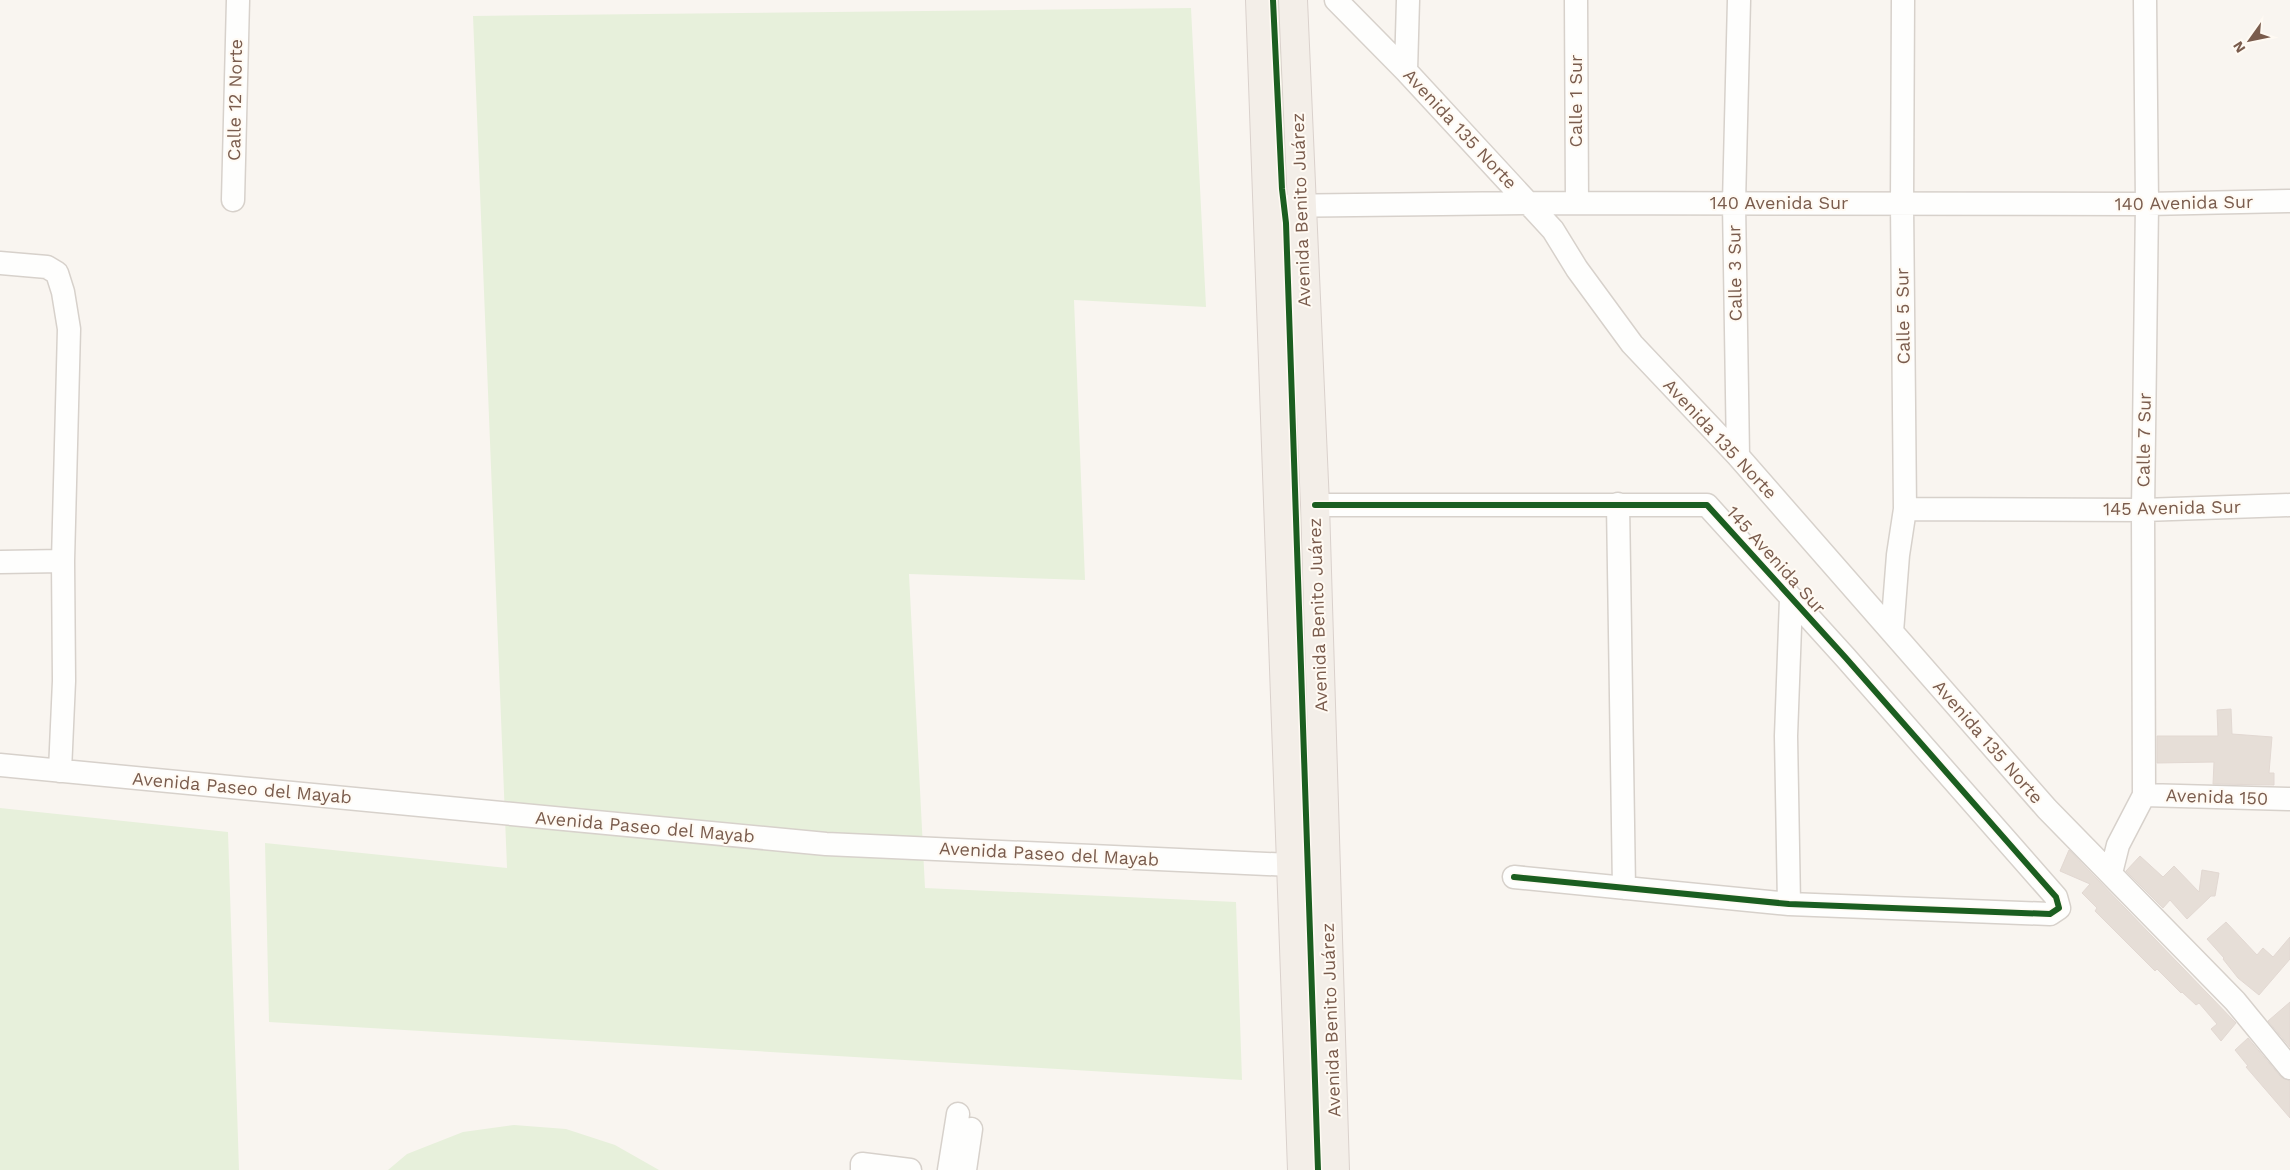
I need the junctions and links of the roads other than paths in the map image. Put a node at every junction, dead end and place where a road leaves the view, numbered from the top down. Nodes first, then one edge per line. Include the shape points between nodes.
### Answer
1 (238, 0) edge
2 (1260, 0) edge
3 (1293, 0) edge
4 (1336, 0) edge
5 (1408, 0) edge
6 (1576, 0) edge
7 (1740, 0) edge
8 (1904, 0) edge
9 (2144, 0) edge
10 (1406, 71) junction
11 (233, 200) dead end
12 (2290, 201) edge
13 (1528, 203) junction
14 (1577, 203) junction
15 (1734, 203) junction
16 (1902, 204) junction
17 (2147, 204) junction
18 (1267, 206) junction
19 (1301, 206) junction
20 (0, 263) edge
21 (1738, 456) junction
22 (2290, 498) edge
23 (1618, 504) junction
24 (1315, 505) junction
25 (2290, 506) edge
26 (1904, 509) junction
27 (2143, 510) junction
28 (63, 561) junction
29 (0, 562) edge
30 (1791, 599) junction
31 (1892, 632) junction
32 (0, 765) edge
33 (60, 770) junction
34 (2144, 795) junction
35 (2290, 799) edge
36 (1291, 865) junction
37 (2111, 873) junction
38 (1514, 877) dead end
39 (1624, 888) junction
40 (1789, 904) junction
41 (2290, 1068) edge
42 (862, 1170) edge
43 (910, 1170) edge
44 (948, 1170) edge
45 (965, 1170) edge
46 (1302, 1170) edge
47 (1336, 1170) edge

1 - 11 street, Calle 12 Norte
2 - 18 main road, Avenida Benito Juárez
3 - 19 main road, Avenida Benito Juárez
4 - 10 street, Avenida 135 Norte
5 - 10 street
6 - 14 street, Calle 1 Sur
7 - 15 street, Calle 3 Sur
8 - 16 street, Calle 5 Sur
9 - 17 street, Calle 7 Sur
10 - 13 street, Avenida 135 Norte
12 - 17 street, 140 Avenida Sur
13 - 14 street, 140 Avenida Sur
13 - 19 street, 140 Avenida Sur
13 - 21 street, Avenida 135 Norte via 1553,230 1632,344
14 - 15 street, 140 Avenida Sur
15 - 16 street, 140 Avenida Sur
15 - 21 street, Calle 3 Sur
16 - 17 street, 140 Avenida Sur
16 - 26 street, Calle 5 Sur
17 - 27 street, Calle 7 Sur
18 - 19 street, 140 Avenida Sur
18 - 36 main road, Avenida Benito Juárez
19 - 24 main road, Avenida Benito Juárez
20 - 28 street via 47,267 57,273 63,292 69,329
21 - 31 street, Avenida 135 Norte
22 - 25 street
23 - 24 street, 145 Avenida Sur
23 - 30 street, 145 Avenida Sur via 1707,505
23 - 39 street
24 - 47 main road, Avenida Benito Juárez
25 - 27 street, 145 Avenida Sur
26 - 27 street, 145 Avenida Sur
26 - 31 street, Calle 5 Sur
27 - 34 street, Calle 7 Sur
28 - 29 street
28 - 33 street via 64,681
30 - 40 street via 1786,736
30 - 40 street, 145 Avenida Sur via 2056,897 2059,908 2050,914
31 - 37 street, Avenida 135 Norte via 2047,809
32 - 33 street, Avenida Paseo del Mayab
33 - 36 street, Avenida Paseo del Mayab via 826,844
34 - 35 street, Avenida 150
34 - 37 street, Calle 7 Sur via 2118,845
36 - 46 main road, Avenida Benito Juárez
37 - 41 street, Avenida 135 Norte via 2235,1001
38 - 39 street
39 - 40 street
42 - 43 street via 862,1164
44 - 45 street via 965,1115

